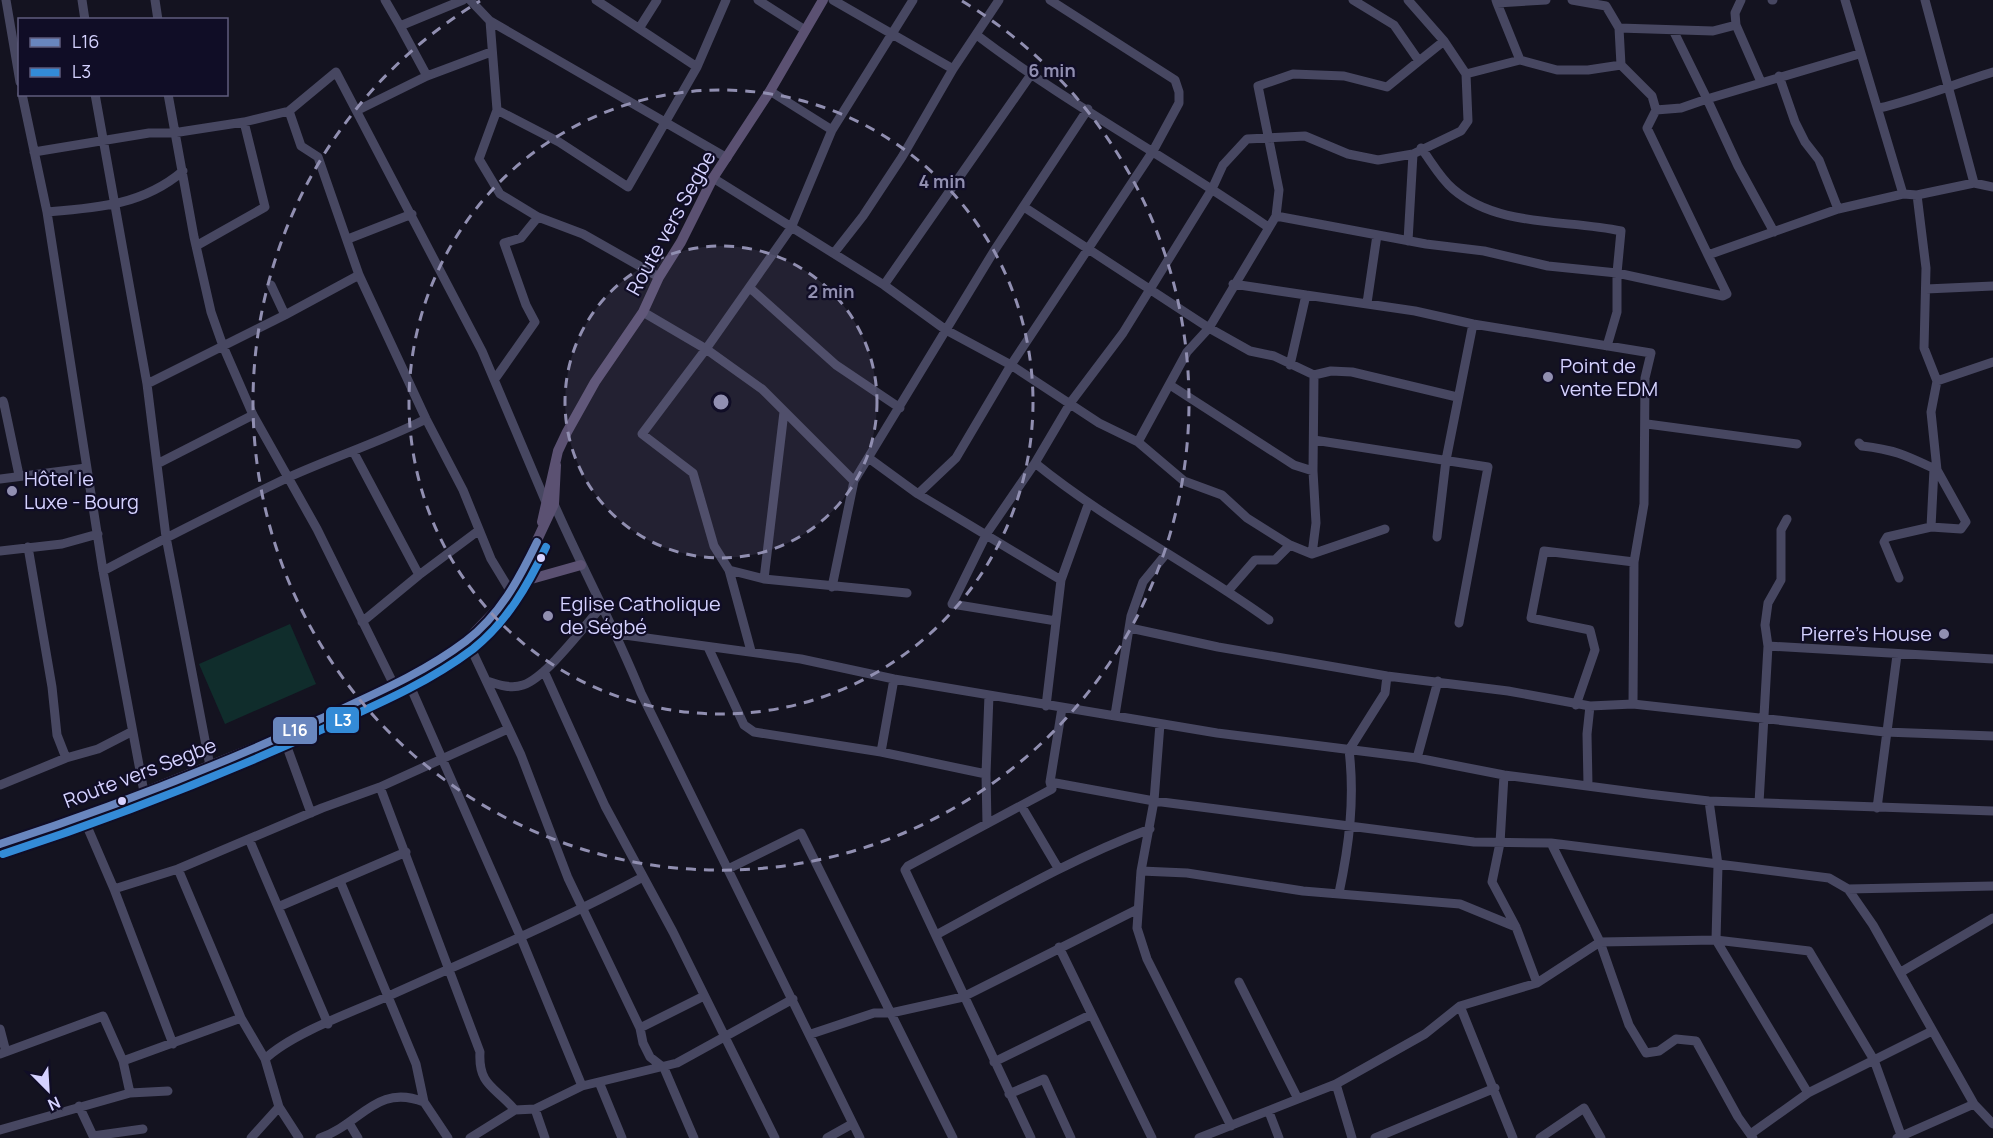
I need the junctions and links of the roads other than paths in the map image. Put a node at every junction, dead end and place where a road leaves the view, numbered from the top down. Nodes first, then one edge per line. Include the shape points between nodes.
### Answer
1 (6, 0) edge
2 (82, 0) edge
3 (155, 0) edge
4 (385, 0) edge
5 (463, 0) edge
6 (470, 0) edge
7 (596, 0) edge
8 (657, 0) edge
9 (726, 0) edge
10 (758, 0) edge
11 (823, 0) edge
12 (834, 0) edge
13 (913, 0) edge
14 (999, 0) edge
15 (1050, 0) edge
16 (1353, 0) edge
17 (1408, 0) edge
18 (1546, 0) edge
19 (1572, 0) edge
20 (1741, 0) edge
21 (1845, 0) edge
22 (1925, 0) edge
23 (1497, 1) edge
24 (85, 18) edge
25 (158, 18) edge
26 (490, 21) junction
27 (1736, 24) junction
28 (400, 26) junction
29 (640, 27) junction
30 (1619, 28) junction
31 (805, 30) junction
32 (1673, 30) junction
33 (892, 33) junction
34 (978, 36) junction
35 (1444, 41) junction
36 (491, 52) junction
37 (1859, 54) junction
38 (1520, 60) junction
39 (1419, 61) junction
40 (1621, 65) junction
41 (697, 67) junction
42 (954, 69) junction
43 (18, 70) edge
44 (1993, 72) edge
45 (1466, 74) junction
46 (427, 76) junction
47 (1030, 76) junction
48 (1779, 76) junction
49 (1761, 82) junction
50 (1948, 85) junction
51 (770, 91) junction
52 (22, 96) edge
53 (95, 96) edge
54 (168, 96) edge
55 (1707, 99) junction
56 (1879, 108) junction
57 (1088, 109) junction
58 (358, 110) junction
59 (497, 110) junction
60 (1656, 110) junction
61 (288, 111) junction
62 (244, 122) junction
63 (665, 124) junction
64 (832, 130) junction
65 (173, 133) junction
66 (1268, 139) junction
67 (102, 141) junction
68 (1153, 151) junction
69 (1417, 151) junction
70 (34, 152) junction
71 (727, 158) junction
72 (183, 171) junction
73 (713, 178) junction
74 (1974, 183) junction
75 (1993, 187) edge
76 (1212, 189) junction
77 (1903, 194) junction
78 (1917, 195) junction
79 (115, 206) junction
80 (1024, 207) junction
81 (1838, 209) junction
82 (47, 212) junction
83 (412, 214) junction
84 (1276, 216) junction
85 (538, 217) junction
86 (1268, 227) junction
87 (790, 228) junction
88 (1774, 232) junction
89 (1377, 234) junction
90 (348, 239) junction
91 (1408, 240) junction
92 (196, 246) junction
93 (1088, 249) junction
94 (834, 253) junction
95 (1708, 255) junction
96 (1617, 273) junction
97 (359, 275) junction
98 (659, 277) junction
99 (1233, 284) junction
100 (270, 285) dead end
101 (884, 285) junction
102 (1993, 286) edge
103 (750, 288) junction
104 (1926, 289) junction
105 (1150, 291) junction
106 (1306, 295) junction
107 (1367, 303) junction
108 (643, 312) junction
109 (285, 315) junction
110 (1473, 324) junction
111 (1209, 328) junction
112 (946, 330) junction
113 (223, 346) junction
114 (1607, 346) junction
115 (706, 349) junction
116 (1993, 362) edge
117 (1011, 365) junction
118 (1290, 365) junction
119 (1314, 375) junction
120 (495, 379) junction
121 (1937, 381) junction
122 (147, 384) junction
123 (1170, 385) junction
124 (1456, 397) junction
125 (1071, 402) junction
126 (0, 403) edge
127 (900, 408) junction
128 (784, 412) junction
129 (253, 415) junction
130 (426, 419) junction
131 (1647, 424) junction
132 (1314, 440) junction
133 (1137, 442) junction
134 (1859, 443) dead end
135 (1797, 444) dead end
136 (353, 451) junction
137 (870, 459) junction
138 (1446, 460) junction
139 (159, 463) junction
140 (1035, 463) junction
141 (86, 468) junction
142 (1936, 470) junction
143 (1313, 471) junction
144 (19, 475) junction
145 (288, 478) junction
146 (0, 479) edge
147 (854, 481) junction
148 (918, 494) junction
149 (549, 502) junction
150 (1088, 505) junction
151 (1787, 519) dead end
152 (1931, 527) junction
153 (1385, 528) dead end
154 (478, 531) junction
155 (987, 533) junction
156 (98, 534) junction
157 (166, 537) junction
158 (1437, 537) dead end
159 (1290, 545) junction
160 (28, 547) junction
161 (0, 551) edge
162 (1166, 554) junction
163 (1312, 554) junction
164 (1634, 562) junction
165 (581, 565) junction
166 (729, 570) junction
167 (102, 571) junction
168 (419, 575) junction
169 (1899, 578) dead end
170 (764, 579) junction
171 (1061, 580) junction
172 (832, 586) junction
173 (514, 588) junction
174 (1228, 591) junction
175 (906, 593) dead end
176 (603, 605) junction
177 (1269, 620) dead end
178 (1056, 621) junction
179 (362, 622) junction
180 (1459, 623) dead end
181 (1130, 627) junction
182 (617, 634) junction
183 (467, 640) junction
184 (1768, 646) junction
185 (708, 647) junction
186 (751, 651) junction
187 (1897, 655) junction
188 (1993, 659) edge
189 (544, 671) junction
190 (1387, 676) junction
191 (407, 679) junction
192 (894, 679) junction
193 (487, 681) junction
194 (1438, 681) junction
195 (394, 686) junction
196 (989, 695) junction
197 (1633, 704) junction
198 (1576, 705) junction
199 (1046, 706) junction
200 (1590, 706) junction
201 (1062, 708) junction
202 (1115, 715) junction
203 (1764, 717) junction
204 (1160, 724) junction
205 (508, 729) junction
206 (131, 732) junction
207 (1885, 732) junction
208 (283, 736) junction
209 (1993, 736) edge
210 (1349, 750) junction
211 (881, 752) junction
212 (66, 758) junction
213 (1417, 758) junction
214 (443, 760) junction
215 (210, 766) junction
216 (986, 774) junction
217 (1504, 775) junction
218 (1050, 782) junction
219 (0, 784) edge
220 (1588, 785) junction
221 (380, 787) junction
222 (144, 792) junction
223 (1154, 801) junction
224 (1709, 801) junction
225 (1759, 802) junction
226 (1022, 807) junction
227 (1877, 808) junction
228 (1993, 811) edge
229 (310, 813) junction
230 (83, 817) junction
231 (987, 824) junction
232 (1351, 825) junction
233 (1150, 829) junction
234 (249, 839) junction
235 (1500, 843) junction
236 (1551, 843) junction
237 (0, 844) edge
238 (406, 852) junction
239 (1718, 865) junction
240 (1058, 868) junction
241 (178, 869) junction
242 (728, 869) junction
243 (1141, 872) junction
244 (643, 877) junction
245 (340, 881) junction
246 (1993, 885) edge
247 (114, 889) junction
248 (1848, 889) junction
249 (1339, 893) junction
250 (278, 908) junction
251 (583, 909) junction
252 (1138, 909) junction
253 (1993, 918) edge
254 (1516, 927) junction
255 (936, 935) junction
256 (521, 938) junction
257 (1716, 940) junction
258 (1600, 942) junction
259 (1059, 947) junction
260 (448, 968) junction
261 (1901, 972) junction
262 (1239, 982) dead end
263 (1537, 983) junction
264 (388, 996) junction
265 (704, 996) junction
266 (963, 997) junction
267 (793, 999) junction
268 (1460, 1006) junction
269 (891, 1013) junction
270 (1090, 1015) junction
271 (241, 1018) junction
272 (328, 1024) junction
273 (640, 1028) junction
274 (0, 1029) edge
275 (1932, 1031) junction
276 (811, 1035) junction
277 (725, 1037) junction
278 (172, 1044) junction
279 (3, 1053) edge
280 (265, 1059) junction
281 (1874, 1060) junction
282 (123, 1061) junction
283 (994, 1062) junction
284 (664, 1068) junction
285 (598, 1082) junction
286 (1336, 1084) junction
287 (582, 1086) junction
288 (1495, 1088) junction
289 (168, 1091) dead end
290 (130, 1093) junction
291 (1808, 1093) junction
292 (1009, 1094) junction
293 (1298, 1099) junction
294 (424, 1102) junction
295 (1974, 1104) junction
296 (79, 1106) junction
297 (279, 1107) junction
298 (536, 1109) junction
299 (515, 1110) junction
300 (1269, 1112) junction
301 (349, 1123) junction
302 (852, 1124) junction
303 (1993, 1124) edge
304 (1231, 1126) junction
305 (5, 1129) edge
306 (143, 1129) dead end
307 (1752, 1136) edge
308 (93, 1137) edge
309 (1899, 1137) edge
310 (13, 1138) edge
311 (251, 1138) edge
312 (299, 1138) edge
313 (320, 1138) edge
314 (358, 1138) edge
315 (448, 1138) edge
316 (470, 1138) edge
317 (545, 1138) edge
318 (622, 1138) edge
319 (694, 1138) edge
320 (775, 1138) edge
321 (826, 1138) edge
322 (860, 1138) edge
323 (953, 1138) edge
324 (1032, 1138) edge
325 (1071, 1138) edge
326 (1152, 1138) edge
327 (1199, 1138) edge
328 (1279, 1138) edge
329 (1352, 1138) edge
330 (1375, 1138) edge
331 (1514, 1138) edge
332 (1540, 1138) edge
333 (1601, 1138) edge

1 - 43 street
2 - 24 street
3 - 25 street
4 - 28 street
5 - 28 street
6 - 26 street
7 - 29 street
8 - 29 street
9 - 41 street
10 - 31 street
11 - 31 main road, Route vers Segbe
12 - 33 street
13 - 33 street
14 - 34 street
15 - 68 street via 1175,80 1179,103
16 - 39 street via 1394,25
17 - 35 street
18 - 23 street
19 - 30 street via 1606,6
20 - 27 street via 1735,13
21 - 37 street
22 - 50 street
23 - 38 street
26 - 36 street
26 - 63 street
27 - 32 street via 1713,31
27 - 49 street
28 - 46 street
29 - 41 street
30 - 32 street
30 - 40 street
31 - 51 main road, Route vers Segbe
32 - 55 street
33 - 42 street
33 - 64 street
34 - 42 street
34 - 47 street
35 - 39 street
35 - 45 street
36 - 46 street
36 - 59 street
37 - 48 street
37 - 56 street
38 - 40 street via 1557,70
38 - 45 street
39 - 66 street via 1387,87 1344,76 1293,74 1258,86
40 - 60 street via 1652,96
41 - 63 street
42 - 94 street via 902,157
44 - 50 street
45 - 69 street via 1468,121 1461,131
46 - 58 street
47 - 57 street
47 - 101 street
48 - 49 street
48 - 81 street via 1795,122 1819,160
49 - 55 street
50 - 56 street via 1918,100
50 - 74 street
51 - 64 street
51 - 71 main road, Route vers Segbe
52 - 70 street
53 - 67 street
54 - 65 street
55 - 60 street via 1681,108
55 - 88 street
56 - 77 street
57 - 68 street
57 - 80 street
58 - 61 street via 336,72
58 - 83 street
59 - 63 street via 559,142 628,187
59 - 85 street via 478,159 500,194
60 - 95 street via 1647,128
61 - 62 street
61 - 90 street via 301,146 318,157
62 - 65 street
62 - 92 street via 265,207
63 - 71 street
64 - 87 street
65 - 67 street
65 - 72 street
66 - 69 street via 1305,136 1348,154 1378,160
66 - 76 street via 1247,139 1223,165
66 - 84 street via 1279,190
67 - 70 street
67 - 79 street
68 - 76 street
68 - 93 street
69 - 91 street
69 - 96 street via 1452,188 1485,208 1548,223 1596,225 1621,231
70 - 82 street
71 - 73 main road, Route vers Segbe
72 - 79 street via 153,192
72 - 92 street
73 - 87 street
73 - 98 main road, Route vers Segbe
74 - 75 street
74 - 78 street
76 - 86 street
76 - 105 street
77 - 78 street
77 - 81 street
78 - 104 street via 1925,246
79 - 82 street
79 - 122 street
80 - 93 street
80 - 112 street
81 - 88 street
82 - 141 street
83 - 90 street
83 - 120 street
84 - 86 street
84 - 89 street
85 - 98 street via 583,234
85 - 120 street via 521,238 504,243 535,322
86 - 99 street
87 - 94 street
87 - 103 street
88 - 95 street
89 - 91 street
89 - 107 street
90 - 97 street
91 - 96 street via 1484,250 1548,266
92 - 113 street
93 - 105 street
93 - 117 street
94 - 101 street
95 - 96 street via 1727,294 1723,296
96 - 114 street via 1617,312
97 - 109 street
97 - 130 street
98 - 108 main road, Route vers Segbe
99 - 106 street
99 - 111 street
100 - 109 street
101 - 112 street
102 - 104 street
103 - 115 street
103 - 127 street via 836,364
104 - 121 street via 1924,348
105 - 111 street
105 - 125 street via 1124,333
106 - 107 street
106 - 118 street
107 - 110 street
108 - 115 street
108 - 149 main road, Route vers Segbe via 595,382 567,432
109 - 113 street
110 - 114 street
110 - 124 street
111 - 118 street via 1250,351 1275,356
111 - 123 street via 1187,352
112 - 117 street
112 - 127 street
113 - 122 street
113 - 129 street
114 - 131 street via 1651,353 1645,378
115 - 128 street via 762,389
115 - 166 street via 642,434 693,473 714,546
116 - 121 street
117 - 125 street
117 - 148 street via 956,458
118 - 119 street
119 - 124 street via 1352,372
119 - 132 street
120 - 149 street
121 - 142 street via 1931,412
122 - 139 street
123 - 133 street
123 - 143 street via 1294,465
124 - 138 street
125 - 133 street via 1099,423
125 - 140 street
126 - 144 street via 4,404
127 - 137 street
128 - 147 street
128 - 170 street
129 - 139 street
129 - 145 street
130 - 136 street
130 - 154 street via 463,490
131 - 135 street
131 - 164 street via 1644,504
132 - 138 street
132 - 143 street
133 - 159 street via 1184,481 1222,495 1247,518
134 - 142 street via 1893,450
136 - 145 street
136 - 168 street
137 - 147 street
137 - 148 street
138 - 158 street
138 - 180 street via 1488,466
139 - 157 street
140 - 150 street
140 - 155 street
141 - 144 street
141 - 156 street
142 - 152 street
142 - 152 street via 1965,517 1966,526
143 - 163 street via 1316,523
144 - 146 street
145 - 157 street
145 - 179 street
147 - 172 street
148 - 155 street
149 - 165 street
149 - 173 main road, Route vers Segbe via 539,539
150 - 162 street
150 - 171 street
151 - 184 street via 1781,530 1781,580 1768,603
152 - 169 street via 1887,537 1884,542
153 - 163 street
154 - 168 street
154 - 173 street
155 - 171 street
155 - 178 street via 952,604
156 - 160 street via 62,544
156 - 167 street
157 - 167 street
157 - 215 street
159 - 163 street
159 - 174 street via 1275,560 1255,560
160 - 161 street
160 - 212 street via 57,735
162 - 174 street
162 - 181 street via 1143,582
164 - 197 street
164 - 198 street via 1544,551 1531,618 1590,630 1594,645
165 - 173 main road
165 - 176 street
166 - 170 street
166 - 186 street
167 - 206 street
168 - 179 street
170 - 172 street
171 - 178 street
172 - 175 street
173 - 183 main road, Route vers Segbe
174 - 177 street
176 - 182 street
176 - 189 street
178 - 199 street
179 - 195 street
181 - 190 street via 1218,647
181 - 202 street
182 - 185 street
182 - 242 street via 641,693
183 - 191 main road, Route vers Segbe
183 - 193 street
184 - 187 street
184 - 203 street
185 - 186 street
185 - 211 street via 749,729
186 - 192 street
187 - 188 street
187 - 207 street
189 - 193 street via 523,685 501,686
189 - 244 street via 605,806
190 - 194 street
190 - 210 street via 1385,693
191 - 195 main road, Route vers Segbe
191 - 214 street
192 - 196 street
192 - 211 street
193 - 205 street
194 - 198 street
194 - 213 street
195 - 208 main road, Route vers Segbe
196 - 199 street
196 - 216 street
197 - 200 street
197 - 203 street
198 - 200 street
199 - 201 street
200 - 220 street
201 - 202 street
201 - 218 street
202 - 204 street
203 - 207 street
203 - 225 street
204 - 210 street
204 - 223 street
205 - 214 street
205 - 251 street
206 - 212 street via 98,749
206 - 222 street
207 - 209 street
207 - 227 street
208 - 215 main road, Route vers Segbe
208 - 229 street
210 - 213 street
210 - 232 street
211 - 216 street
212 - 219 street
213 - 217 street
214 - 221 street
214 - 256 street
215 - 222 main road, Route vers Segbe
216 - 231 street
217 - 220 street
217 - 235 street
218 - 223 street
218 - 226 street via 1052,789
220 - 224 street
221 - 229 street
221 - 238 street
222 - 230 main road, Route vers Segbe
223 - 232 street
223 - 233 street
224 - 225 street
224 - 239 street
225 - 227 street
226 - 231 street
226 - 240 street
227 - 228 street
229 - 234 street
230 - 237 main road, Route vers Segbe
230 - 247 street
231 - 255 street via 905,870
232 - 235 street
232 - 249 street
233 - 240 street
233 - 243 street
234 - 241 street
234 - 250 street
235 - 236 street
235 - 254 street via 1492,882
236 - 239 street
236 - 258 street
238 - 245 street
238 - 260 street
239 - 248 street via 1829,878
239 - 257 street
240 - 255 street
241 - 247 street
241 - 271 street
242 - 267 street
242 - 269 street via 801,833
243 - 249 street via 1187,873
243 - 252 street
244 - 251 street
244 - 265 street
245 - 250 street
245 - 264 street
246 - 248 street
247 - 278 street
248 - 261 street
249 - 254 street via 1460,904
250 - 272 street
251 - 256 street
251 - 273 street
252 - 259 street
252 - 304 street via 1137,928 1144,952
253 - 261 street
254 - 263 street
255 - 266 street
256 - 260 street
256 - 287 street
257 - 258 street
257 - 281 street via 1809,951
257 - 291 street
258 - 263 street
258 - 307 street via 1629,1025 1646,1053 1659,1051 1676,1039 1696,1041
259 - 266 street
259 - 270 street
260 - 264 street
260 - 299 street via 480,1052 481,1074 489,1087
261 - 275 street
262 - 293 street
263 - 268 street
264 - 272 street
264 - 294 street via 416,1064
265 - 273 street
265 - 277 street
266 - 269 street
266 - 283 street
267 - 276 street
267 - 277 street
268 - 286 street via 1425,1034
268 - 288 street
269 - 276 street via 874,1013
269 - 323 street
270 - 283 street
270 - 326 street
271 - 278 street
271 - 280 street
272 - 280 street via 282,1046
273 - 284 street via 650,1057
274 - 279 street
275 - 281 street
275 - 295 street
276 - 302 street
277 - 284 street
277 - 320 street
278 - 282 street
279 - 282 street via 103,1016
280 - 297 street
281 - 291 street
281 - 309 street
282 - 290 street
283 - 292 street
284 - 285 street
284 - 319 street
285 - 287 street
285 - 318 street
286 - 293 street
286 - 329 street
287 - 298 street
288 - 330 street
288 - 331 street
289 - 290 street
290 - 296 street
291 - 307 street
292 - 324 street
292 - 325 street via 1044,1079
293 - 300 street
294 - 301 street via 411,1097 384,1098
294 - 315 street
295 - 303 street
295 - 309 street
296 - 305 street
296 - 308 street
297 - 311 street
297 - 312 street
298 - 299 street
298 - 317 street
299 - 316 street
300 - 304 street
300 - 328 street
301 - 313 street
301 - 314 street
302 - 321 street
302 - 322 street
304 - 327 street
305 - 310 street
306 - 308 street
332 - 333 street via 1584,1108

